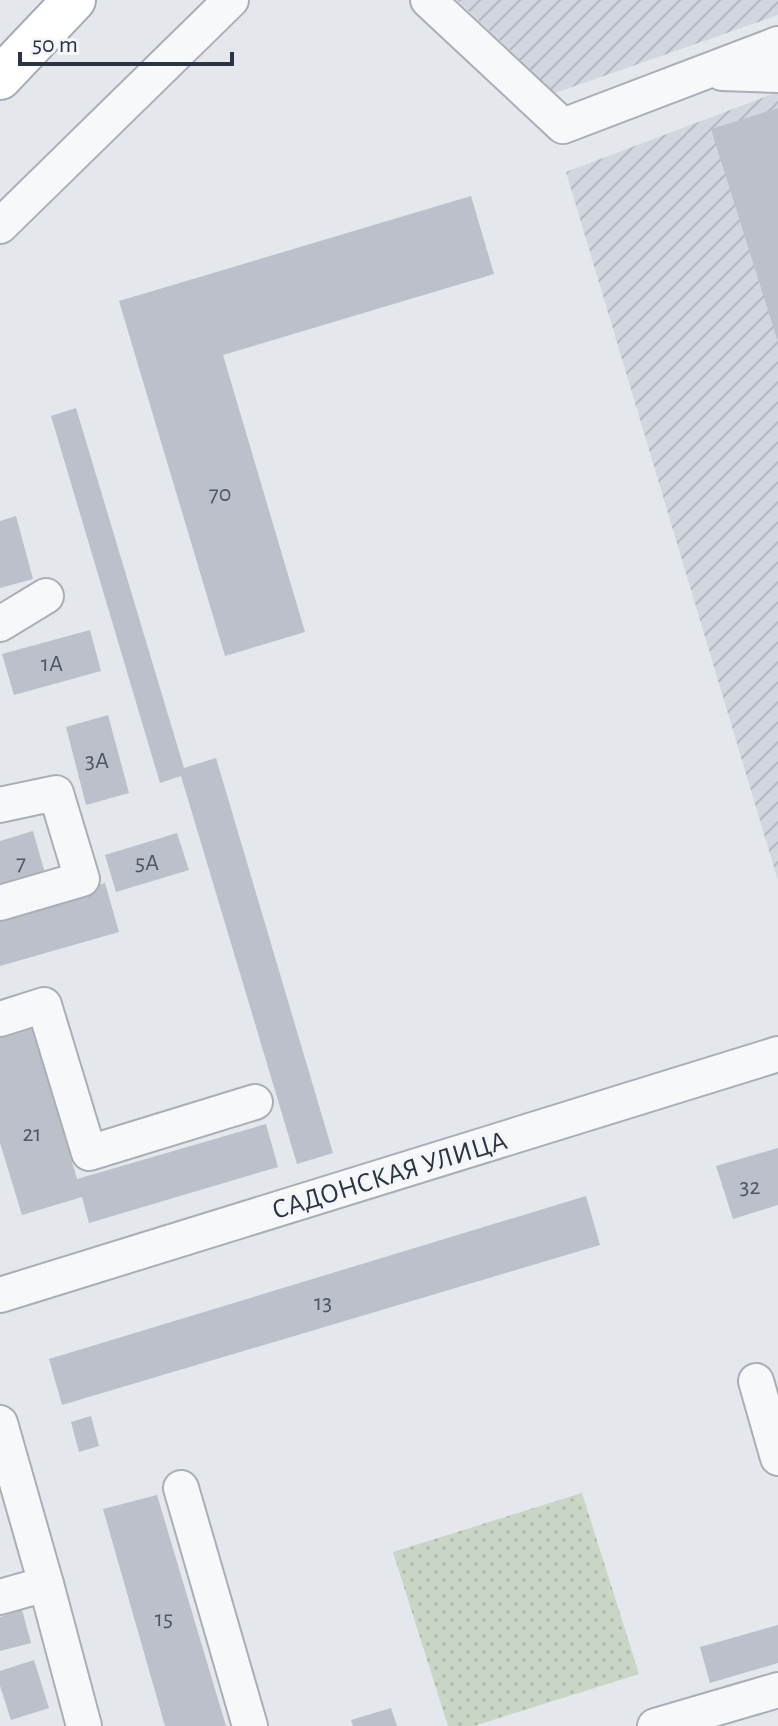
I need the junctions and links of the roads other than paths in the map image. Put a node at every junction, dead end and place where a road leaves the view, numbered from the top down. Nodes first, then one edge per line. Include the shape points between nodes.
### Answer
1 (74, 0) edge
2 (231, 0) edge
3 (428, 0) edge
4 (778, 44) edge
5 (705, 72) junction
6 (778, 75) edge
7 (0, 78) edge
8 (0, 226) edge
9 (46, 596) dead end
10 (0, 624) edge
11 (0, 805) edge
12 (0, 903) edge
13 (0, 1019) edge
14 (778, 1054) edge
15 (255, 1102) dead end
16 (0, 1295) edge
17 (756, 1381) dead end
18 (0, 1423) edge
19 (778, 1458) edge
20 (181, 1488) dead end
21 (46, 1584) junction
22 (0, 1597) edge
23 (778, 1690) edge
24 (673, 1723) edge
25 (84, 1726) edge
26 (250, 1726) edge

1 - 7 main road
2 - 8 street
3 - 5 street via 563,126
4 - 5 street
5 - 6 street
9 - 10 street
11 - 12 street via 56,793 82,879
13 - 15 street via 44,1005 89,1153
14 - 16 street, САДОНСКАЯ УЛИЦА
17 - 19 street
18 - 21 street
20 - 26 street
21 - 22 street
21 - 25 street
23 - 24 street

